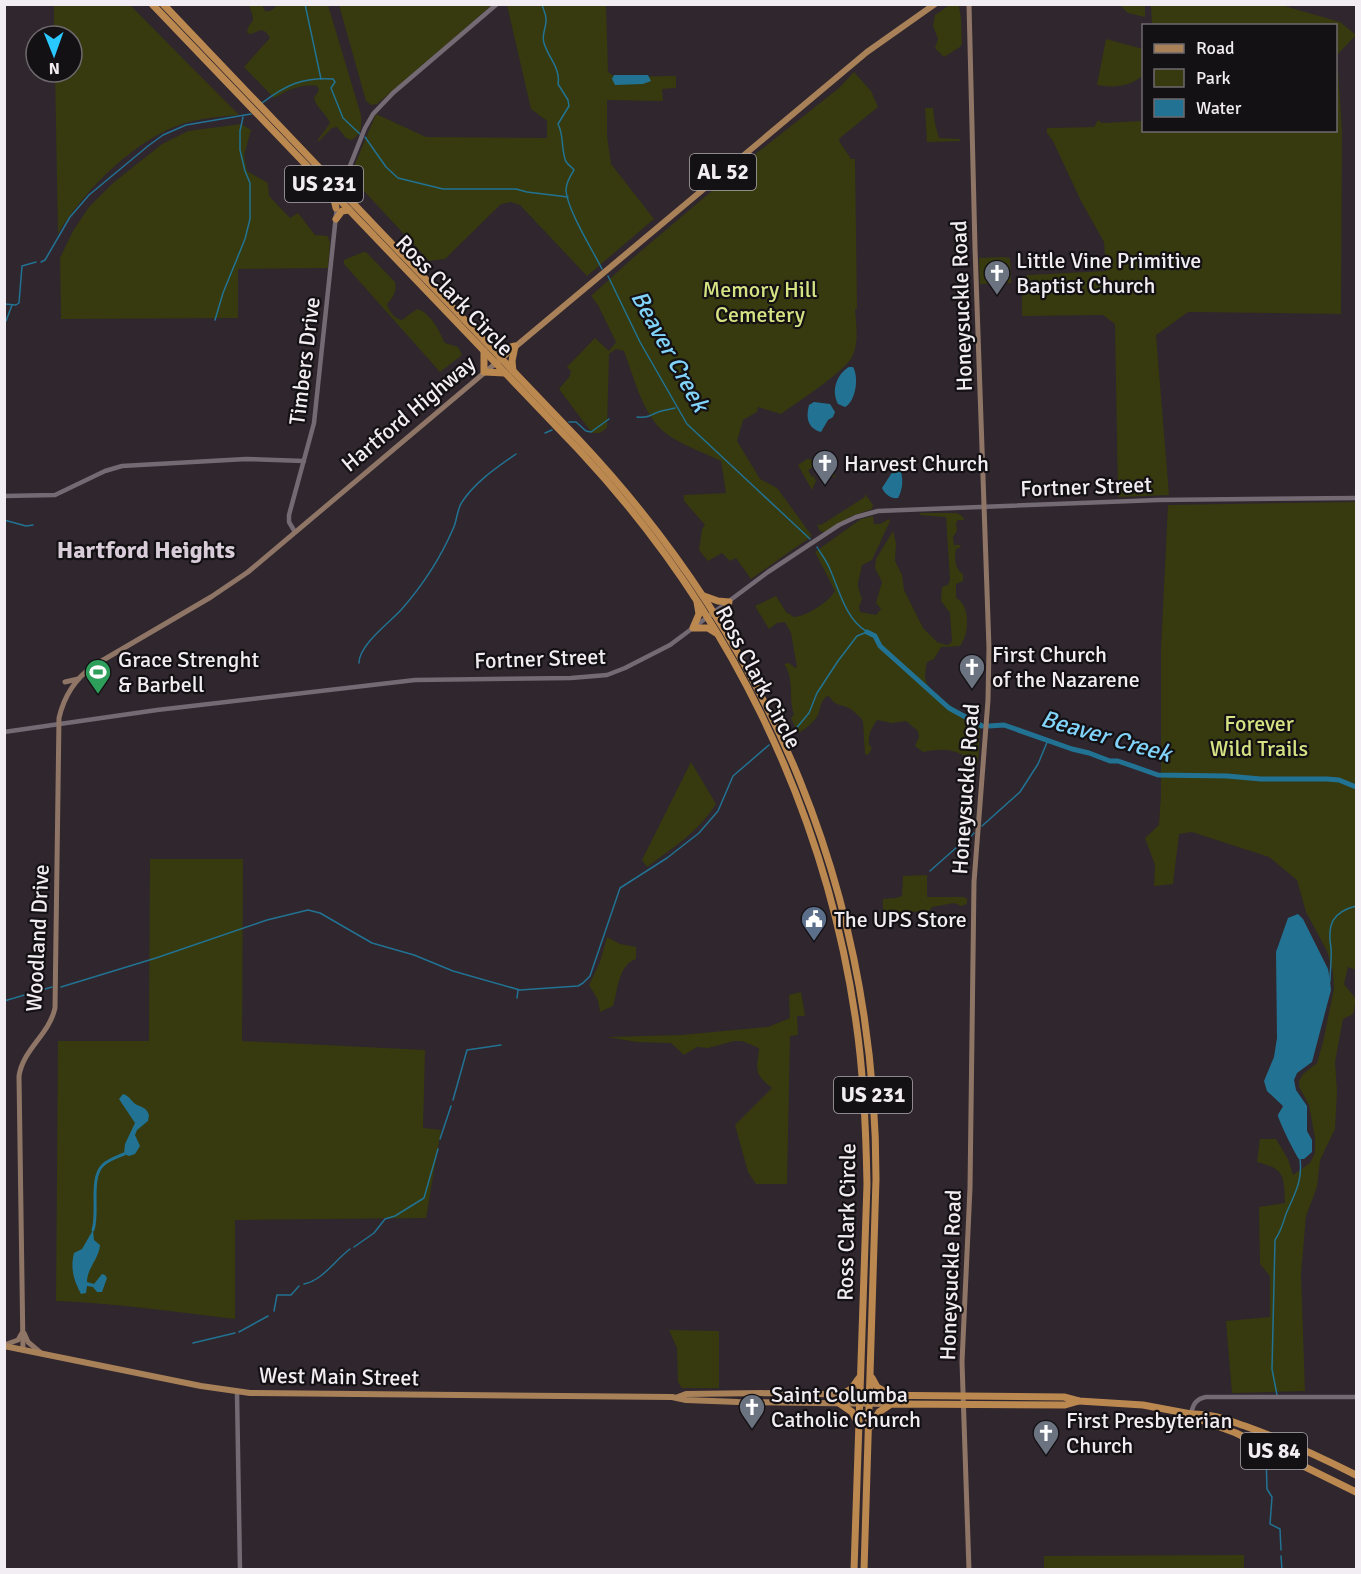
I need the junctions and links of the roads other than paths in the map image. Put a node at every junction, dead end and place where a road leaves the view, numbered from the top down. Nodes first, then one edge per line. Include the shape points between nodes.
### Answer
1 (153, 4) edge
2 (163, 4) edge
3 (496, 4) edge
4 (935, 4) edge
5 (969, 4) edge
6 (198, 46) junction
7 (241, 86) junction
8 (231, 87) junction
9 (347, 171) junction
10 (329, 179) junction
11 (344, 182) junction
12 (341, 190) junction
13 (332, 192) junction
14 (349, 199) junction
15 (340, 200) junction
16 (336, 208) junction
17 (350, 210) junction
18 (336, 219) junction
19 (410, 263) junction
20 (400, 264) junction
21 (421, 280) junction
22 (515, 346) junction
23 (487, 348) junction
24 (498, 360) junction
25 (484, 372) junction
26 (510, 372) junction
27 (304, 461) junction
28 (4, 496) edge
29 (1356, 498) edge
30 (985, 506) junction
31 (295, 532) junction
32 (700, 597) junction
33 (729, 602) junction
34 (711, 615) junction
35 (693, 628) junction
36 (722, 633) junction
37 (78, 679) junction
38 (64, 682) dead end
39 (64, 700) joint
40 (59, 724) junction
41 (4, 732) edge
42 (785, 767) junction
43 (799, 776) junction
44 (792, 784) junction
45 (804, 790) junction
46 (865, 1240) junction
47 (874, 1250) junction
48 (865, 1251) junction
49 (874, 1262) junction
50 (23, 1332) junction
51 (4, 1346) edge
52 (23, 1350) junction
53 (41, 1353) junction
54 (860, 1376) junction
55 (871, 1376) junction
56 (237, 1392) junction
57 (841, 1395) junction
58 (870, 1395) junction
59 (1356, 1396) edge
60 (678, 1397) junction
61 (859, 1399) junction
62 (891, 1400) junction
63 (963, 1401) junction
64 (839, 1403) junction
65 (870, 1404) junction
66 (1191, 1414) junction
67 (858, 1424) junction
68 (869, 1429) junction
69 (1260, 1434) junction
70 (1253, 1441) junction
71 (1332, 1463) junction
72 (1342, 1468) junction
73 (1313, 1471) junction
74 (1356, 1475) edge
75 (1326, 1477) junction
76 (1356, 1492) edge
77 (855, 1528) junction
78 (865, 1540) junction
79 (855, 1543) junction
80 (864, 1559) junction
81 (240, 1569) edge
82 (854, 1569) edge
83 (864, 1569) edge
84 (969, 1569) edge

1 - 6 highway, Ross Clark Circle / US 231
2 - 6 highway, Ross Clark Circle / US 231
3 - 9 street via 377,109
4 - 22 main road, Hartford Highway / AL 52 via 867,51
5 - 30 main road, Honeysuckle Road
6 - 7 highway, Ross Clark Circle / US 231
6 - 8 highway, Ross Clark Circle / US 231
7 - 8 highway
7 - 10 highway, Ross Clark Circle / US 231
8 - 13 highway, Ross Clark Circle / US 231
9 - 10 highway via 340,178
9 - 11 street
10 - 12 highway, Ross Clark Circle / US 231
11 - 12 street
11 - 14 highway
12 - 13 street
12 - 14 highway, Ross Clark Circle / US 231
13 - 15 highway, Ross Clark Circle / US 231
13 - 16 highway
14 - 15 street
14 - 19 highway, Ross Clark Circle / US 231
15 - 16 street, Timbers Drive
15 - 17 highway, Ross Clark Circle / US 231
16 - 18 street, Timbers Drive
17 - 18 highway via 342,211
17 - 20 highway, Ross Clark Circle / US 231
18 - 27 street, Timbers Drive via 316,411
19 - 20 highway
19 - 21 highway, Ross Clark Circle / US 231
20 - 21 highway, Ross Clark Circle / US 231
21 - 23 highway, Ross Clark Circle / US 231
22 - 23 highway
22 - 24 main road, Hartford Highway / AL 52
22 - 26 highway
23 - 24 highway, Ross Clark Circle / US 231
23 - 25 highway
24 - 25 main road, Hartford Highway / AL 52
24 - 26 highway, Ross Clark Circle / US 231
25 - 26 highway
25 - 31 main road, Hartford Highway / AL 52
26 - 32 highway, Ross Clark Circle / US 231 via 611,480
27 - 28 street via 246,459 122,466 55,495
27 - 31 street, Timbers Drive via 289,515
29 - 30 street, Fortner Street
30 - 33 street, Fortner Street via 885,510 856,517
30 - 63 main road, Honeysuckle Road via 989,678 974,889
31 - 37 main road, Hartford Highway / AL 52 via 228,586 101,660
32 - 33 highway
32 - 34 highway, Ross Clark Circle / US 231
32 - 35 highway
33 - 34 street, Fortner Street
33 - 36 highway
34 - 35 street, Fortner Street
34 - 36 highway, Ross Clark Circle / US 231
35 - 36 highway
35 - 40 street, Fortner Street via 634,664 596,677 423,679
36 - 42 highway, Ross Clark Circle / US 231
36 - 43 highway, Ross Clark Circle / US 231 via 760,692
37 - 38 main road
37 - 39 main road, Hartford Highway / AL 52
39 - 40 main road, Woodland Drive / AL 52
40 - 41 street, Fortner Street
40 - 50 main road, Woodland Drive / AL 52 via 55,1003 50,1022 27,1054 20,1076
42 - 43 highway
42 - 44 highway, Ross Clark Circle / US 231
43 - 45 highway, Ross Clark Circle / US 231
44 - 45 highway
44 - 46 highway, Ross Clark Circle / US 231 via 828,888 854,1010 866,1133
45 - 47 highway, Ross Clark Circle / US 231 via 844,913 867,1028 876,1133
46 - 47 highway
46 - 48 highway, Ross Clark Circle / US 231
47 - 49 highway, Ross Clark Circle / US 231
48 - 49 highway
48 - 54 highway, Ross Clark Circle / US 231
49 - 55 highway, Ross Clark Circle / US 231
50 - 51 main road via 18,1340
50 - 52 main road, Woodland Drive / AL 52
50 - 53 main road
51 - 52 main road, West Main Street
52 - 53 main road, West Main Street
53 - 56 main road, West Main Street
54 - 57 highway
54 - 61 highway, Ross Clark Circle / US 231
55 - 58 highway, Ross Clark Circle / US 231
55 - 62 highway
56 - 60 main road, West Main Street
56 - 81 street
57 - 60 main road, West Main Street
57 - 61 main road, West Main Street
58 - 61 highway, West Main Street / US 84
58 - 62 highway, West Main Street / US 84
58 - 65 highway, Ross Clark Circle / US 231
59 - 66 street via 1206,1397 1197,1401
60 - 64 main road, West Main Street
61 - 64 main road, West Main Street
61 - 65 main road, West Main Street
61 - 67 highway, Ross Clark Circle
62 - 63 highway, West Main Street / US 84
62 - 65 main road, West Main Street
62 - 68 highway
63 - 66 highway, West Main Street / US 84 via 1065,1405 1078,1401 1143,1405
63 - 84 main road, Honeysuckle Road
64 - 67 highway via 852,1412
65 - 68 highway, Ross Clark Circle / US 231
66 - 69 highway, West Main Street / US 84 via 1213,1416
66 - 70 highway, West Main Street / US 84
67 - 77 highway, Ross Clark Circle
68 - 78 highway, Ross Clark Circle
69 - 70 highway via 1251,1436
69 - 71 highway, West Main Street / US 84
70 - 73 highway, West Main Street / US 84
71 - 72 highway, West Main Street / US 84
71 - 73 highway via 1327,1470
72 - 74 highway, West Main Street / US 84
72 - 75 highway
73 - 75 highway, West Main Street / US 84
75 - 76 highway, West Main Street / US 84
77 - 78 highway
77 - 79 highway, Ross Clark Circle
78 - 80 highway, Ross Clark Circle
79 - 80 highway
79 - 82 highway, Ross Clark Circle
80 - 83 highway, Ross Clark Circle

